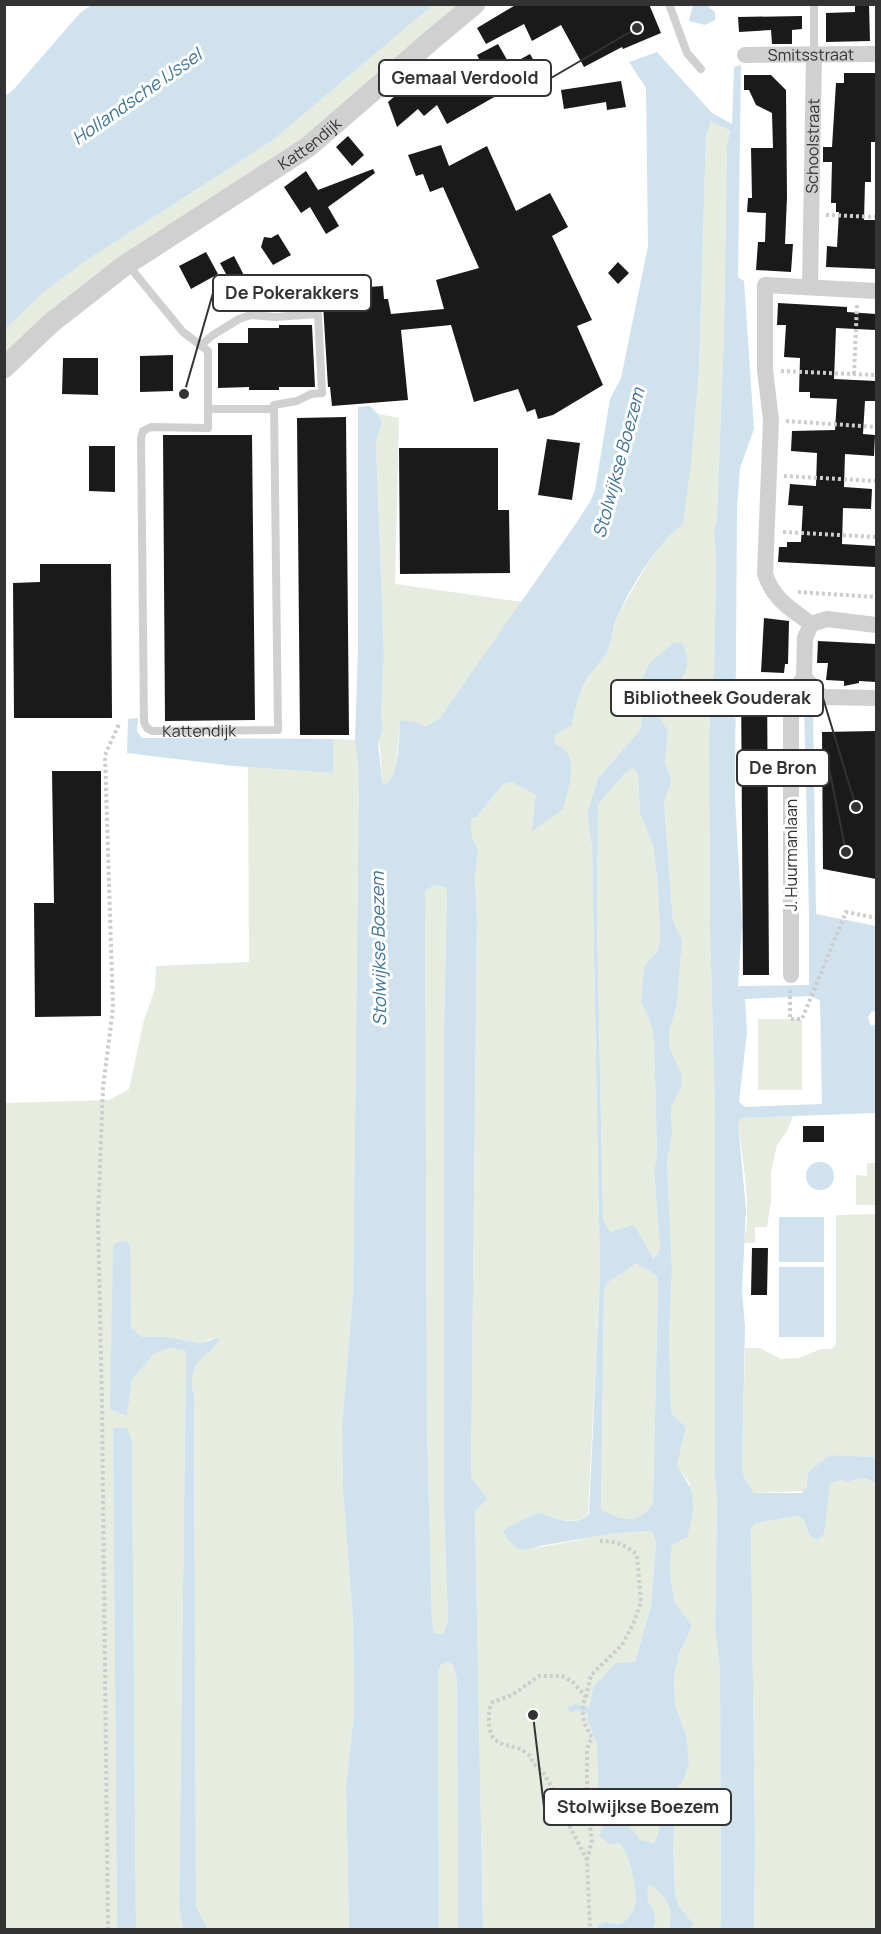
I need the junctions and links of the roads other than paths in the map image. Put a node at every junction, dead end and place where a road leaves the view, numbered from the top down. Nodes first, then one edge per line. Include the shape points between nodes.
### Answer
1 (475, 4) edge
2 (669, 4) edge
3 (814, 4) edge
4 (876, 54) edge
5 (745, 55) dead end
6 (814, 55) junction
7 (701, 69) dead end
8 (127, 264) junction
9 (810, 287) junction
10 (876, 291) edge
11 (201, 345) junction
12 (4, 368) edge
13 (208, 409) junction
14 (274, 409) junction
15 (811, 624) junction
16 (876, 624) edge
17 (804, 677) junction
18 (876, 698) edge
19 (791, 975) road end

1 - 8 street, Kattendijk via 308,147
2 - 7 lane via 687,53
3 - 6 lane, Schoolstraat
4 - 6 street, Smitsstraat
5 - 6 street, Smitsstraat
6 - 9 street, Schoolstraat
8 - 11 lane via 183,332
8 - 12 street, Kattendijk via 51,323
9 - 10 street
9 - 15 street via 765,285 765,370 771,420 765,574 771,590
11 - 13 lane via 208,351
11 - 14 lane via 251,315 318,314 322,393 274,405
13 - 14 lane
13 - 14 lane, Kattendijk via 208,428 151,427 143,431 141,438 144,722 152,731 278,730
15 - 16 street via 827,619
15 - 17 street via 805,638
17 - 18 street via 822,697
17 - 19 street, J. Huurmanlaan via 791,696

